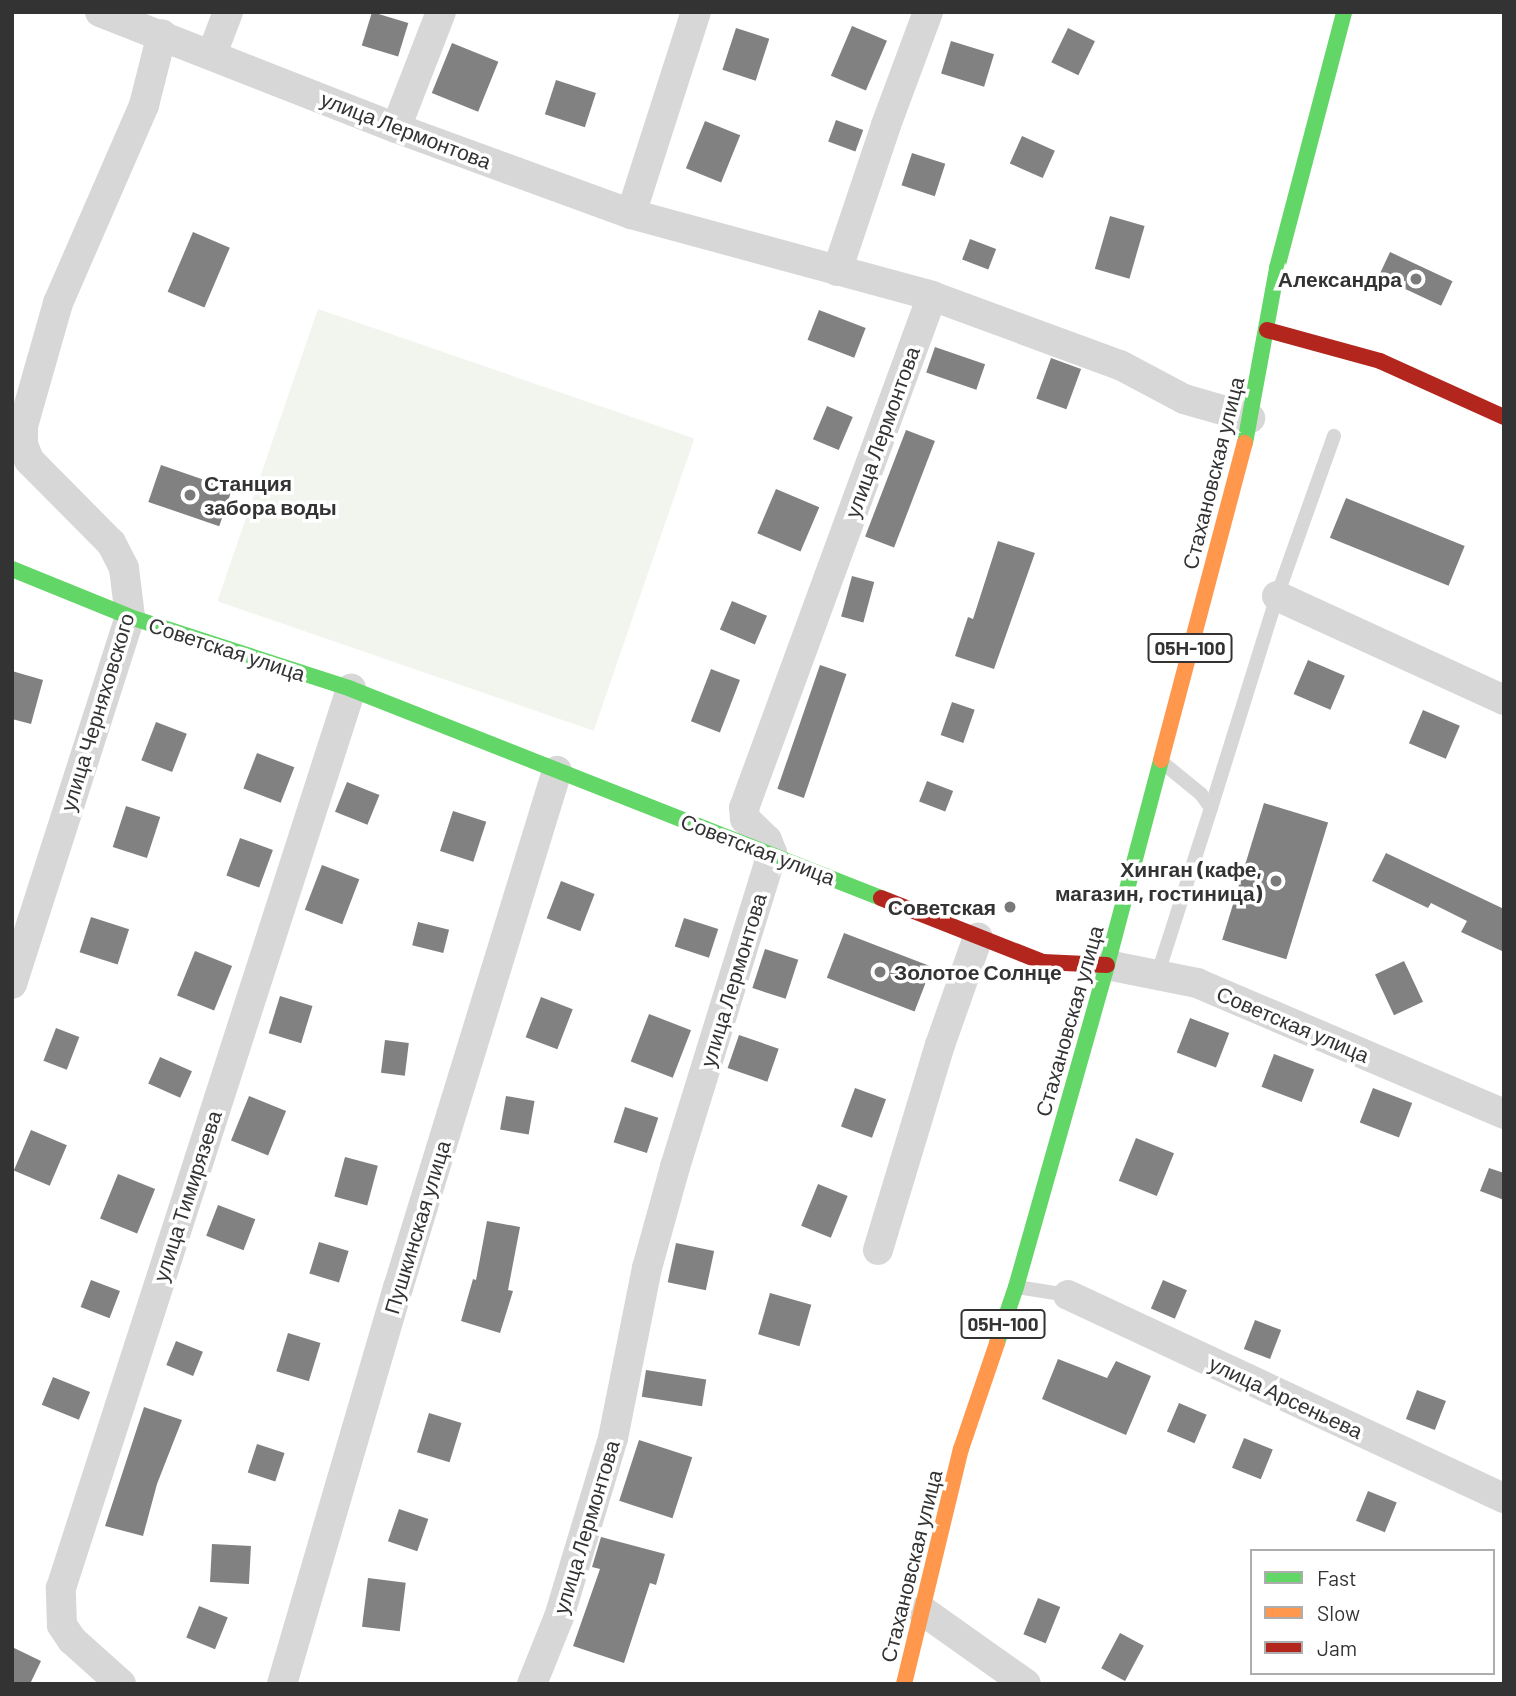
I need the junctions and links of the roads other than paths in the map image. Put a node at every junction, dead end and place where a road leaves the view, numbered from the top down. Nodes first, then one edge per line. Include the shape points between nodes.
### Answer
1 (100, 12) edge
2 (228, 12) edge
3 (441, 12) edge
4 (696, 12) edge
5 (928, 12) edge
6 (1344, 12) edge
7 (162, 34) junction
8 (212, 54) junction
9 (396, 128) junction
10 (631, 214) junction
11 (837, 271) junction
12 (932, 296) junction
13 (1267, 330) junction
14 (1504, 417) edge
15 (1250, 418) junction
16 (1334, 436) dead end
17 (12, 569) edge
18 (1277, 596) junction
19 (130, 617) junction
20 (351, 689) junction
21 (1504, 700) edge
22 (1159, 760) junction
23 (557, 771) junction
24 (1211, 808) junction
25 (772, 853) junction
26 (978, 937) junction
27 (1107, 965) junction
28 (1158, 974) junction
29 (12, 984) edge
30 (1504, 1114) edge
31 (878, 1250) dead end
32 (1016, 1287) junction
33 (1068, 1295) joint
34 (1504, 1498) edge
35 (923, 1611) junction
36 (121, 1684) edge
37 (282, 1684) edge
38 (532, 1684) edge
39 (904, 1684) edge
40 (1026, 1684) edge

1 - 7 street, улица Лермонтова
2 - 8 street
3 - 9 street
4 - 10 street
5 - 11 street
6 - 13 main road, Стахановская улица / 05Н-100 via 1278,268
7 - 8 street, улица Лермонтова
7 - 19 street, улица Черняховского via 135,128 58,303 23,426 29,460 111,543 124,568
8 - 9 street, улица Лермонтова
9 - 10 street, улица Лермонтова
10 - 11 street, улица Лермонтова
11 - 12 street, улица Лермонтова
12 - 15 street, улица Лермонтова via 1120,365 1184,399
12 - 25 street, улица Лермонтова via 744,808 745,819 767,840
13 - 14 main road via 1380,361
13 - 15 main road, Стахановская улица / 05Н-100
15 - 22 main road, Стахановская улица / 05Н-100
16 - 18 lane
17 - 19 main road, Советская улица
18 - 21 street
18 - 24 lane
19 - 20 main road, Советская улица
19 - 29 street, улица Черняховского
20 - 23 main road, Советская улица
20 - 36 street, улица Тимирязева via 61,1588 62,1625 72,1640
22 - 24 lane via 1201,794
22 - 27 main road, Стахановская улица / 05Н-100
23 - 25 main road, Советская улица
23 - 37 street, Пушкинская улица
24 - 28 lane
25 - 26 main road, Советская улица
25 - 38 street, улица Лермонтова via 647,1268 614,1438 559,1616
26 - 27 main road, Советская улица via 1043,962
26 - 31 street
27 - 28 street, Советская улица
27 - 32 main road, Стахановская улица / 05Н-100
28 - 30 street, Советская улица via 1196,983
32 - 33 lane
32 - 35 main road, Стахановская улица / 05Н-100 via 961,1449
33 - 34 street, улица Арсеньева
35 - 39 main road, Стахановская улица / 05Н-100
35 - 40 street

